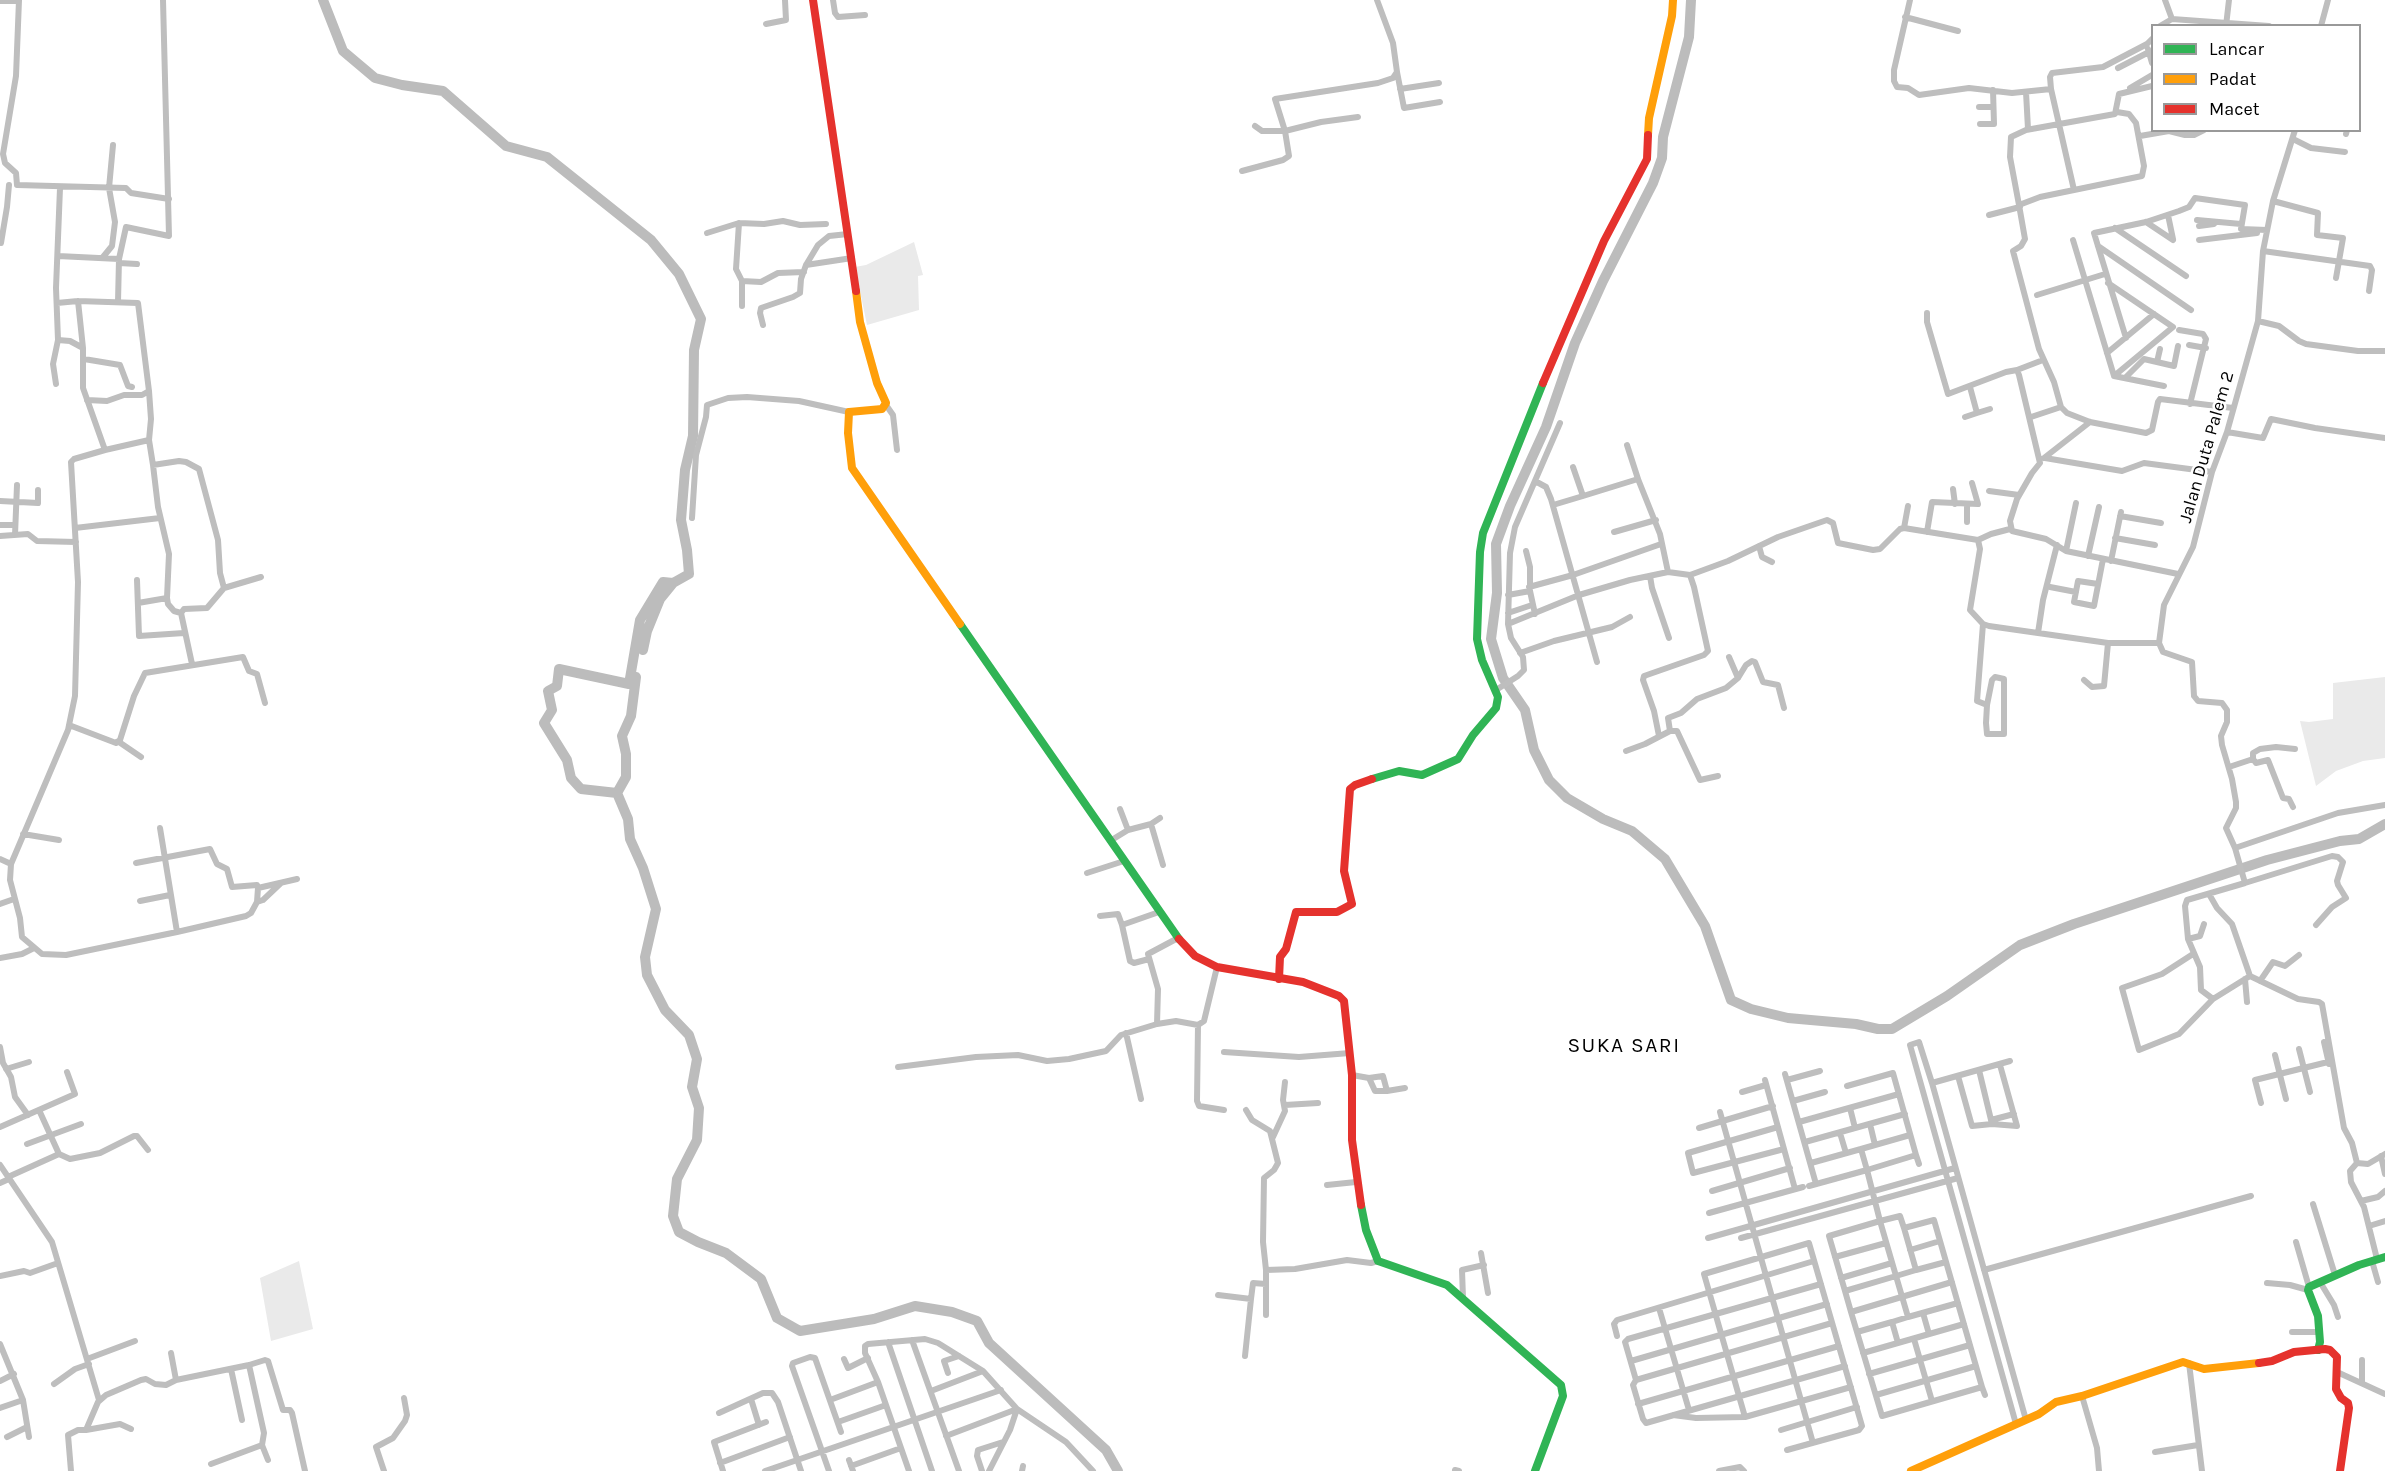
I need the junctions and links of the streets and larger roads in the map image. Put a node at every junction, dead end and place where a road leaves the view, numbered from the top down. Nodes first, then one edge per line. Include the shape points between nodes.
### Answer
1 (163, 0) edge
2 (785, 0) edge
3 (813, 0) edge
4 (833, 0) edge
5 (1377, 0) edge
6 (1673, 0) edge
7 (1910, 0) edge
8 (2165, 0) edge
9 (2229, 0) edge
10 (2328, 0) edge
11 (0, 1) edge
12 (19, 1) edge
13 (865, 15) dead end
14 (1905, 17) junction
15 (2172, 19) junction
16 (766, 24) dead end
17 (2163, 24) edge
18 (2226, 24) edge
19 (2322, 24) edge
20 (1958, 31) dead end
21 (2151, 40) edge
22 (2147, 44) junction
23 (2149, 52) junction
24 (2151, 59) edge
25 (2118, 68) dead end
26 (1397, 72) junction
27 (2151, 76) edge
28 (1439, 83) dead end
29 (2151, 86) edge
30 (1400, 89) junction
31 (2051, 89) junction
32 (1993, 90) junction
33 (2125, 91) junction
34 (2026, 92) junction
35 (1440, 102) dead end
36 (1979, 107) dead end
37 (1993, 107) junction
38 (2116, 113) junction
39 (1358, 117) dead end
40 (0, 119) edge
41 (8, 121) junction
42 (1980, 124) dead end
43 (2059, 125) junction
44 (1256, 126) dead end
45 (2028, 129) junction
46 (1285, 131) junction
47 (2161, 132) edge
48 (2171, 132) edge
49 (2200, 132) edge
50 (2295, 132) edge
51 (2140, 136) junction
52 (2, 137) edge
53 (2293, 139) junction
54 (113, 146) dead end
55 (2345, 152) dead end
56 (1242, 171) dead end
57 (0, 185) edge
58 (9, 185) junction
59 (17, 185) junction
60 (60, 188) junction
61 (109, 188) junction
62 (2074, 190) junction
63 (169, 200) junction
64 (2273, 201) junction
65 (2020, 206) junction
66 (1989, 215) dead end
67 (2168, 215) junction
68 (2146, 222) junction
69 (740, 223) junction
70 (2198, 223) dead end
71 (821, 224) dead end
72 (2241, 224) junction
73 (2115, 228) junction
74 (2267, 231) junction
75 (706, 233) dead end
76 (848, 234) junction
77 (2073, 240) dead end
78 (2199, 240) dead end
79 (1, 243) edge
80 (2097, 246) junction
81 (2263, 251) junction
82 (58, 256) junction
83 (103, 257) junction
84 (852, 258) junction
85 (119, 261) junction
86 (2340, 261) junction
87 (137, 264) dead end
88 (806, 265) junction
89 (804, 272) junction
90 (2105, 274) junction
91 (2186, 276) dead end
92 (2336, 278) dead end
93 (2085, 280) junction
94 (741, 281) junction
95 (2108, 283) junction
96 (2369, 291) dead end
97 (2037, 295) dead end
98 (78, 301) junction
99 (118, 302) junction
100 (57, 303) junction
101 (742, 306) dead end
102 (2191, 310) dead end
103 (1927, 313) dead end
104 (2154, 314) junction
105 (2258, 321) junction
106 (763, 325) dead end
107 (2180, 330) dead end
108 (2126, 338) junction
109 (58, 340) junction
110 (2189, 345) dead end
111 (2178, 346) dead end
112 (83, 348) junction
113 (2206, 348) junction
114 (2160, 349) dead end
115 (2385, 351) edge
116 (2107, 353) junction
117 (84, 359) junction
118 (2043, 360) junction
119 (2157, 362) junction
120 (2017, 370) junction
121 (2114, 376) junction
122 (2125, 378) junction
123 (56, 384) dead end
124 (2164, 386) dead end
125 (132, 387) dead end
126 (1970, 387) junction
127 (149, 391) junction
128 (87, 400) junction
129 (2190, 404) junction
130 (886, 405) junction
131 (2061, 407) junction
132 (2233, 408) junction
133 (1990, 409) dead end
134 (849, 412) junction
135 (1977, 413) junction
136 (1965, 417) dead end
137 (2031, 417) junction
138 (2090, 422) junction
139 (1560, 423) dead end
140 (2227, 432) junction
141 (2385, 438) edge
142 (149, 440) junction
143 (1627, 445) dead end
144 (105, 450) junction
145 (897, 450) dead end
146 (2042, 458) junction
147 (153, 465) junction
148 (1574, 467) dead end
149 (2212, 472) junction
150 (1638, 479) junction
151 (1535, 481) junction
152 (1972, 483) dead end
153 (17, 485) dead end
154 (38, 489) dead end
155 (1953, 489) dead end
156 (1989, 491) dead end
157 (1935, 493) dead end
158 (2019, 495) junction
159 (1582, 496) junction
160 (0, 501) edge
161 (16, 502) junction
162 (1937, 502) junction
163 (2076, 502) dead end
164 (1956, 504) junction
165 (1967, 504) junction
166 (1553, 505) junction
167 (1908, 506) dead end
168 (2099, 507) dead end
169 (160, 518) junction
170 (692, 518) dead end
171 (1656, 520) junction
172 (1967, 522) dead end
173 (2161, 523) dead end
174 (0, 525) edge
175 (15, 525) junction
176 (75, 528) junction
177 (1904, 528) junction
178 (2010, 529) junction
179 (1614, 532) dead end
180 (1927, 532) junction
181 (15, 535) junction
182 (0, 536) edge
183 (2115, 538) junction
184 (1978, 540) junction
185 (76, 542) junction
186 (1661, 544) junction
187 (2057, 545) junction
188 (2155, 545) dead end
189 (1759, 546) junction
190 (2066, 550) junction
191 (1526, 551) dead end
192 (2088, 556) junction
193 (2103, 559) junction
194 (2111, 561) junction
195 (1772, 562) dead end
196 (1668, 572) junction
197 (2178, 574) junction
198 (1573, 575) junction
199 (1690, 575) junction
200 (1650, 576) junction
201 (261, 577) dead end
202 (138, 580) dead end
203 (2098, 584) junction
204 (2050, 587) dead end
205 (224, 588) junction
206 (1529, 589) junction
207 (2076, 591) junction
208 (1508, 595) junction
209 (1579, 595) junction
210 (167, 598) junction
211 (138, 603) junction
212 (1532, 605) junction
213 (181, 613) junction
214 (1508, 614) junction
215 (1535, 614) junction
216 (1630, 617) dead end
217 (1508, 624) junction
218 (1983, 624) junction
219 (1589, 632) junction
220 (184, 633) junction
221 (2038, 633) junction
222 (1669, 638) dead end
223 (2108, 643) junction
224 (2158, 643) junction
225 (1520, 653) junction
226 (1729, 657) dead end
227 (1597, 662) dead end
228 (192, 664) junction
229 (1738, 678) junction
230 (2084, 680) dead end
231 (1498, 688) junction
232 (265, 703) dead end
233 (1987, 705) junction
234 (1784, 708) dead end
235 (69, 725) junction
236 (1670, 731) junction
237 (1659, 736) junction
238 (119, 742) junction
239 (2295, 749) dead end
240 (1626, 751) dead end
241 (141, 757) dead end
242 (2253, 759) junction
243 (2229, 767) junction
244 (1718, 776) dead end
245 (2385, 805) edge
246 (2293, 807) dead end
247 (1120, 810) dead end
248 (1160, 818) dead end
249 (1151, 824) junction
250 (160, 828) dead end
251 (1128, 830) junction
252 (23, 834) junction
253 (59, 840) dead end
254 (1110, 841) junction
255 (2235, 848) junction
256 (164, 858) junction
257 (0, 859) edge
258 (1124, 861) junction
259 (136, 863) dead end
260 (11, 864) junction
261 (1163, 865) dead end
262 (1087, 873) dead end
263 (297, 879) dead end
264 (2244, 880) junction
265 (282, 882) junction
266 (258, 888) junction
267 (2209, 894) junction
268 (170, 895) junction
269 (14, 899) junction
270 (140, 901) dead end
271 (256, 902) junction
272 (0, 904) edge
273 (1159, 912) junction
274 (1100, 916) dead end
275 (2204, 924) dead end
276 (1122, 925) junction
277 (2316, 925) dead end
278 (177, 932) junction
279 (1178, 938) junction
280 (2188, 939) junction
281 (34, 948) junction
282 (2193, 954) junction
283 (2299, 955) dead end
284 (0, 958) edge
285 (1149, 959) junction
286 (1217, 966) junction
287 (2248, 977) junction
288 (1279, 979) junction
289 (2260, 981) junction
290 (2213, 999) junction
291 (2247, 1002) dead end
292 (1157, 1024) junction
293 (1198, 1025) junction
294 (1126, 1033) junction
295 (2324, 1042) dead end
296 (0, 1047) edge
297 (2299, 1049) dead end
298 (1224, 1052) dead end
299 (1350, 1053) junction
300 (2275, 1055) dead end
301 (2010, 1061) dead end
302 (29, 1062) dead end
303 (2330, 1062) junction
304 (2000, 1065) junction
305 (3, 1066) edge
306 (898, 1067) dead end
307 (2304, 1068) junction
308 (1979, 1070) junction
309 (1820, 1071) dead end
310 (67, 1072) dead end
311 (2280, 1074) junction
312 (1352, 1075) junction
313 (1958, 1076) junction
314 (1369, 1078) junction
315 (1285, 1082) dead end
316 (1932, 1083) junction
317 (1847, 1086) dead end
318 (1405, 1088) dead end
319 (2335, 1088) dead end
320 (1387, 1091) junction
321 (1742, 1092) dead end
322 (1825, 1092) dead end
323 (2310, 1092) dead end
324 (1899, 1094) junction
325 (1141, 1099) dead end
326 (2286, 1099) dead end
327 (1793, 1101) junction
328 (1318, 1103) dead end
329 (2261, 1103) dead end
330 (1285, 1105) junction
331 (1773, 1106) junction
332 (1850, 1108) junction
333 (39, 1110) junction
334 (1224, 1110) dead end
335 (1246, 1110) dead end
336 (1720, 1112) dead end
337 (1905, 1114) junction
338 (2014, 1114) junction
339 (28, 1115) junction
340 (1722, 1121) junction
341 (1799, 1122) junction
342 (1992, 1122) junction
343 (81, 1124) dead end
344 (1870, 1124) junction
345 (0, 1127) edge
346 (1778, 1127) junction
347 (1699, 1128) dead end
348 (1855, 1128) junction
349 (1840, 1133) junction
350 (50, 1134) junction
351 (1910, 1135) junction
352 (1273, 1137) junction
353 (1728, 1141) junction
354 (1805, 1142) junction
355 (27, 1144) dead end
356 (1875, 1145) junction
357 (1784, 1149) junction
358 (1861, 1149) junction
359 (148, 1150) dead end
360 (1846, 1153) junction
361 (59, 1154) junction
362 (1916, 1155) junction
363 (2383, 1155) edge
364 (1734, 1162) junction
365 (1811, 1163) junction
366 (2357, 1163) junction
367 (1919, 1164) dead end
368 (0, 1165) edge
369 (1790, 1168) junction
370 (1955, 1168) junction
371 (1866, 1170) junction
372 (1944, 1171) junction
373 (2385, 1174) edge
374 (8, 1178) junction
375 (1958, 1178) junction
376 (1948, 1181) junction
377 (1356, 1182) junction
378 (1740, 1182) junction
379 (0, 1183) edge
380 (1327, 1185) dead end
381 (1809, 1186) junction
382 (1795, 1189) junction
383 (1712, 1191) dead end
384 (2385, 1191) edge
385 (1873, 1192) junction
386 (2251, 1196) dead end
387 (1874, 1201) junction
388 (2361, 1201) junction
389 (1746, 1203) junction
390 (2313, 1204) dead end
391 (1709, 1213) dead end
392 (1880, 1221) junction
393 (2385, 1221) edge
394 (1752, 1226) junction
395 (2369, 1226) junction
396 (1904, 1228) junction
397 (1754, 1234) junction
398 (1741, 1238) dead end
399 (1708, 1239) dead end
400 (1940, 1241) junction
401 (2296, 1242) dead end
402 (1886, 1243) junction
403 (1910, 1250) junction
404 (1481, 1253) dead end
405 (1761, 1256) junction
406 (1835, 1257) junction
407 (2378, 1259) edge
408 (1378, 1261) junction
409 (1814, 1261) junction
410 (1946, 1262) junction
411 (58, 1263) junction
412 (1892, 1263) junction
413 (1484, 1265) junction
414 (1266, 1270) junction
415 (1916, 1270) junction
416 (1985, 1273) junction
417 (2335, 1275) junction
418 (0, 1276) edge
419 (1766, 1276) junction
420 (1896, 1276) junction
421 (1841, 1278) junction
422 (1975, 1279) junction
423 (1952, 1282) junction
424 (2267, 1282) dead end
425 (2320, 1282) junction
426 (2378, 1282) dead end
427 (1266, 1284) junction
428 (1821, 1284) junction
429 (2309, 1289) junction
430 (1845, 1291) junction
431 (1488, 1293) dead end
432 (1710, 1293) junction
433 (1218, 1295) dead end
434 (1902, 1297) junction
435 (1463, 1298) junction
436 (1772, 1298) junction
437 (1251, 1299) junction
438 (1958, 1303) junction
439 (1827, 1304) junction
440 (1659, 1308) junction
441 (1851, 1312) junction
442 (1923, 1313) junction
443 (1266, 1315) dead end
444 (1716, 1315) junction
445 (1908, 1317) junction
446 (2338, 1317) dead end
447 (1778, 1318) junction
448 (1892, 1322) junction
449 (1832, 1323) junction
450 (1964, 1324) junction
451 (1665, 1328) junction
452 (1857, 1332) junction
453 (2292, 1332) dead end
454 (2318, 1332) junction
455 (1721, 1333) junction
456 (1929, 1334) junction
457 (1617, 1336) dead end
458 (1784, 1339) junction
459 (1914, 1339) junction
460 (912, 1340) junction
461 (135, 1341) dead end
462 (888, 1342) junction
463 (1898, 1343) junction
464 (1970, 1345) junction
465 (1839, 1346) junction
466 (1, 1349) edge
467 (1671, 1349) junction
468 (2318, 1350) junction
469 (171, 1353) dead end
470 (1863, 1353) junction
471 (1728, 1355) junction
472 (959, 1356) junction
473 (1245, 1356) dead end
474 (868, 1358) junction
475 (844, 1359) dead end
476 (1920, 1359) junction
477 (1790, 1360) junction
478 (2362, 1360) dead end
479 (88, 1361) junction
480 (1630, 1361) junction
481 (2189, 1363) junction
482 (249, 1365) junction
483 (1976, 1365) junction
484 (1845, 1366) junction
485 (231, 1369) junction
486 (1677, 1370) junction
487 (983, 1371) junction
488 (2337, 1372) junction
489 (948, 1373) dead end
490 (14, 1374) junction
491 (1869, 1374) junction
492 (1733, 1375) junction
493 (1795, 1379) junction
494 (176, 1380) junction
495 (1636, 1380) junction
496 (1926, 1380) junction
497 (0, 1381) edge
498 (878, 1382) junction
499 (2362, 1382) junction
500 (54, 1384) dead end
501 (1851, 1387) junction
502 (1982, 1387) junction
503 (1001, 1390) junction
504 (1683, 1390) junction
505 (931, 1391) junction
506 (2385, 1394) edge
507 (1875, 1395) junction
508 (1985, 1395) dead end
509 (2082, 1396) junction
510 (1739, 1397) junction
511 (404, 1398) dead end
512 (751, 1399) junction
513 (23, 1400) junction
514 (99, 1400) junction
515 (830, 1400) junction
516 (1932, 1401) junction
517 (1802, 1402) junction
518 (1638, 1404) junction
519 (886, 1405) junction
520 (1857, 1407) junction
521 (0, 1408) edge
522 (1017, 1409) junction
523 (1689, 1410) junction
524 (938, 1411) junction
525 (719, 1413) dead end
526 (1672, 1415) junction
527 (1745, 1417) junction
528 (914, 1419) junction
529 (242, 1420) dead end
530 (2026, 1420) junction
531 (838, 1422) junction
532 (1807, 1422) junction
533 (2016, 1424) junction
534 (27, 1427) junction
535 (894, 1427) junction
536 (130, 1429) dead end
537 (87, 1430) junction
538 (1781, 1430) dead end
539 (841, 1432) dead end
540 (946, 1436) junction
541 (7, 1437) dead end
542 (29, 1437) dead end
543 (790, 1437) junction
544 (1003, 1442) junction
545 (1813, 1443) junction
546 (262, 1445) junction
547 (2198, 1445) junction
548 (901, 1448) junction
549 (1787, 1450) dead end
550 (822, 1452) junction
551 (2155, 1452) dead end
552 (268, 1460) dead end
553 (798, 1461) junction
554 (720, 1463) junction
555 (211, 1464) dead end
556 (851, 1466) edge
557 (71, 1471) edge
558 (305, 1471) edge
559 (384, 1471) edge
560 (723, 1471) edge
561 (765, 1471) edge
562 (801, 1471) edge
563 (829, 1471) edge
564 (909, 1471) edge
565 (932, 1471) edge
566 (958, 1471) edge
567 (982, 1471) edge
568 (989, 1471) edge
569 (1093, 1471) edge
570 (1535, 1471) edge
571 (1719, 1471) edge
572 (1744, 1471) edge
573 (1911, 1471) edge
574 (2099, 1471) edge
575 (2202, 1471) edge
576 (2340, 1471) edge

1 - 63 street
2 - 16 street via 786,20
3 - 76 street
4 - 13 street via 838,17
5 - 26 street via 1389,28
6 - 231 street via 1649,118 1644,168 1604,240 1483,533 1477,639 1482,660
7 - 14 street
8 - 15 street
9 - 18 street
10 - 19 street
11 - 12 street
12 - 41 street via 16,76
14 - 20 street
14 - 32 street via 1894,70 1897,87 1919,95 1969,88
15 - 17 street
15 - 18 street
21 - 22 street
22 - 23 street
22 - 31 street via 2103,67 2052,73
23 - 24 street
23 - 25 street
26 - 30 street
26 - 46 street via 1392,79 1378,83 1275,99
27 - 33 street
28 - 30 street
29 - 33 street
30 - 35 street via 1404,108
31 - 34 street
31 - 43 street
32 - 34 street
32 - 37 street
33 - 38 street via 2118,94
34 - 45 street
36 - 37 street
37 - 42 street via 1994,124
38 - 43 street
38 - 51 street via 2129,114
39 - 46 street
40 - 41 street
41 - 52 street
43 - 45 street
43 - 62 street
44 - 46 street via 1262,131
45 - 65 street via 2015,134 2009,144
46 - 56 street via 1288,157
47 - 51 street
48 - 49 street
50 - 53 street, Jalan Duta Palem 2
51 - 62 street via 2142,176
52 - 59 street via 3,159 16,173
53 - 55 street via 2312,148
53 - 64 street, Jalan Duta Palem 2
54 - 61 street
57 - 58 street
58 - 59 street
58 - 79 street
59 - 60 street
60 - 61 street
60 - 82 street
61 - 63 street
61 - 83 street via 116,222 112,246
62 - 65 street via 2040,196
63 - 85 street via 169,236 126,228
64 - 74 street, Jalan Duta Palem 2
64 - 86 street via 2319,214 2317,235 2343,238
65 - 66 street
65 - 118 street via 2025,239 2013,251
67 - 68 street
67 - 68 street via 2173,240
67 - 72 street via 2189,207 2195,198 2245,205
68 - 73 street
69 - 71 street
69 - 75 street
69 - 94 street via 736,269
70 - 72 street
72 - 74 street via 2241,229
73 - 80 street via 2094,233
73 - 91 street
74 - 78 street
74 - 81 street, Jalan Duta Palem 2
76 - 84 street
76 - 88 street via 824,239
77 - 93 street
80 - 90 street
80 - 102 street
81 - 86 street
81 - 105 street, Jalan Duta Palem 2
82 - 83 street
82 - 100 street
83 - 85 street
84 - 88 street
84 - 130 street via 860,322
85 - 87 street
85 - 99 street
86 - 92 street
86 - 96 street via 2371,266
88 - 89 street
89 - 94 street via 778,273 761,282
89 - 106 street via 800,293 761,308
90 - 93 street
90 - 95 street
93 - 97 street
93 - 116 street
94 - 101 street
95 - 104 street
95 - 108 street
98 - 99 street
98 - 100 street
98 - 112 street
99 - 127 street via 138,303
100 - 109 street
103 - 126 street via 1946,393
104 - 108 street
104 - 121 street via 2173,327
105 - 115 street via 2279,326 2306,344
105 - 132 street, Jalan Duta Palem 2
107 - 113 street via 2203,334
108 - 116 street
109 - 112 street
109 - 123 street via 54,355
110 - 113 street
111 - 119 street via 2174,366
112 - 117 street
113 - 129 street
114 - 119 street
116 - 121 street
117 - 125 street via 120,365 128,386
117 - 128 street via 83,388
118 - 120 street
118 - 131 street
119 - 122 street via 2144,359
120 - 126 street
120 - 137 street
121 - 122 street
122 - 124 street
126 - 135 street
127 - 128 street
127 - 142 street
128 - 144 street
129 - 132 street
129 - 138 street via 2159,400 2150,432
130 - 134 street via 882,409
130 - 145 street via 893,415
131 - 137 street
131 - 138 street
132 - 140 street, Jalan Duta Palem 2
133 - 135 street
134 - 170 street via 766,398 728,398 707,405 696,455
134 - 254 street via 854,471
135 - 136 street
137 - 146 street
138 - 146 street
139 - 151 street
140 - 141 street via 2263,438 2271,419
140 - 149 street, Jalan Duta Palem 2
142 - 144 street
142 - 147 street
143 - 150 street
144 - 176 street via 71,462
146 - 149 street via 2122,471 2144,463
146 - 158 street
147 - 169 street
147 - 205 street via 179,461 199,469 218,540
148 - 159 street
149 - 197 street, Jalan Duta Palem 2 via 2193,547
150 - 159 street
150 - 171 street
151 - 166 street via 1546,487
151 - 208 street via 1513,535
152 - 165 street via 1978,504
153 - 161 street
154 - 161 street via 38,503
155 - 164 street
156 - 158 street
157 - 162 street
158 - 178 street
159 - 166 street
160 - 161 street
161 - 175 street
162 - 164 street
162 - 180 street via 1932,502
163 - 190 street
164 - 165 street
165 - 172 street
166 - 198 street
167 - 177 street
168 - 192 street
169 - 176 street
169 - 210 street via 169,554
171 - 179 street
171 - 186 street
173 - 183 street via 2120,514
174 - 175 street
175 - 181 street
176 - 185 street
177 - 180 street
177 - 189 street via 1878,550 1840,544 1830,520
178 - 184 street
178 - 187 street
180 - 184 street
181 - 182 street
181 - 185 street via 28,534 37,541
183 - 188 street
183 - 194 street
184 - 218 street via 1980,549 1970,609
185 - 235 street via 77,680
186 - 196 street
186 - 198 street
187 - 190 street
187 - 221 street
189 - 195 street via 1762,557
189 - 199 street
190 - 192 street
191 - 206 street
192 - 193 street
193 - 194 street
193 - 203 street
194 - 197 street
196 - 199 street
196 - 200 street
197 - 224 street, Jalan Duta Palem 2 via 2164,605
198 - 206 street
198 - 209 street
199 - 237 street via 1708,651 1644,676
200 - 209 street
200 - 222 street
201 - 205 street
202 - 211 street
203 - 207 street via 2078,581
203 - 207 street via 2094,606 2074,602
204 - 207 street
205 - 213 street via 207,608 184,609
206 - 208 street
206 - 212 street
208 - 214 street
209 - 215 street
209 - 219 street
210 - 211 street
210 - 213 street
211 - 220 street via 139,636
212 - 214 street
212 - 215 street
213 - 220 street
214 - 217 street
215 - 217 street
216 - 219 street via 1612,627
217 - 225 street
218 - 221 street
218 - 233 street via 1977,700
219 - 225 street
219 - 227 street
220 - 228 street
221 - 223 street
223 - 224 street
223 - 230 street via 2104,686 2092,687
224 - 243 street via 2163,652 2192,662 2196,699 2225,705 2227,722 2221,736
225 - 231 street via 1524,670
226 - 229 street
228 - 232 street via 243,657 249,671 257,674
228 - 238 street via 143,675
229 - 234 street via 1748,663 1755,661 1763,682 1777,685
229 - 236 street via 1668,718
231 - 288 street via 1494,714 1473,735 1458,759 1422,775 1401,771 1350,789 1344,871 1352,904 1337,912 1296,912 1280,957
233 - 233 street via 1987,733 2004,734 2004,679 1992,680
235 - 238 street
235 - 252 street
236 - 237 street
236 - 244 street via 1677,731 1700,780
237 - 240 street
238 - 241 street
239 - 242 street via 2260,749 2253,753
242 - 243 street
242 - 246 street via 2256,763 2268,760 2283,798 2289,799
243 - 255 street via 2236,808 2226,828
245 - 255 street via 2338,813
247 - 251 street
248 - 249 street
249 - 251 street
249 - 261 street
250 - 256 street
251 - 254 street
252 - 253 street
252 - 260 street
254 - 258 street
255 - 264 street
256 - 259 street
256 - 266 street via 210,849 217,864 227,869 232,886
256 - 268 street
257 - 260 street
258 - 262 street
258 - 273 street
260 - 269 street
263 - 265 street
264 - 267 street
264 - 277 street via 2338,857 2343,862 2337,885 2346,898
265 - 266 street
265 - 271 street
266 - 271 street
267 - 280 street via 2187,900
267 - 287 street via 2232,924
268 - 270 street
268 - 278 street
269 - 272 street
269 - 281 street via 22,937
271 - 278 street via 246,916
273 - 276 street
273 - 279 street
274 - 276 street via 1118,914
275 - 280 street via 2200,936
276 - 285 street via 1132,963
278 - 281 street via 66,955 45,954
279 - 285 street via 1149,952
279 - 286 street via 1201,960
280 - 282 street
281 - 284 street
282 - 290 street via 2200,967 2201,990
282 - 290 street via 2162,974 2122,989 2139,1050 2179,1034
283 - 289 street via 2284,966 2273,962
285 - 292 street via 1158,990
286 - 288 street
286 - 293 street via 1204,1020
287 - 289 street
287 - 290 street
287 - 291 street
288 - 299 street via 1303,982 1342,998
289 - 303 street via 2298,999 2321,1003
292 - 293 street
292 - 294 street
293 - 334 street via 1198,1104
294 - 306 street via 1106,1051 1076,1058 1047,1061 1018,1055 975,1057
294 - 325 street
295 - 303 street
296 - 305 street
297 - 307 street
298 - 299 street via 1306,1057
299 - 312 street
300 - 311 street
301 - 304 street
302 - 305 street
303 - 307 street
303 - 319 street
303 - 366 street via 2344,1128
304 - 308 street
304 - 338 street
305 - 339 street
307 - 311 street
307 - 323 street
308 - 313 street
308 - 342 street
309 - 327 street via 1786,1077
310 - 333 street via 75,1094
311 - 326 street
311 - 329 street via 2255,1080
312 - 314 street
312 - 377 street
313 - 316 street
313 - 342 street via 1972,1126
314 - 320 street via 1375,1091
314 - 320 street via 1383,1076
315 - 330 street
316 - 370 street
316 - 372 street via 1919,1042 1910,1045
317 - 324 street via 1893,1072
318 - 320 street
321 - 331 street via 1766,1083
322 - 327 street
324 - 332 street
324 - 337 street
327 - 341 street
328 - 330 street
330 - 352 street via 1283,1119
331 - 340 street
331 - 346 street
332 - 341 street
332 - 348 street
333 - 339 street
333 - 350 street
335 - 352 street
336 - 340 street
337 - 344 street
337 - 351 street
338 - 342 street
338 - 342 street via 2017,1126
339 - 345 street
340 - 347 street
340 - 353 street
341 - 354 street
343 - 350 street
344 - 348 street
344 - 356 street
346 - 353 street
346 - 357 street
348 - 349 street
349 - 354 street
349 - 360 street
350 - 355 street
350 - 361 street
351 - 356 street
351 - 362 street
352 - 414 street via 1279,1164 1264,1178
353 - 364 street
353 - 364 street via 1688,1153 1693,1173
354 - 365 street
356 - 358 street
357 - 364 street
357 - 369 street
358 - 360 street
358 - 371 street
359 - 361 street via 136,1136 100,1153 70,1160
360 - 365 street
361 - 374 street
362 - 367 street
362 - 371 street
363 - 366 street via 2368,1164
363 - 373 street
364 - 378 street
365 - 381 street
366 - 388 street via 2349,1174
368 - 374 street
369 - 378 street
369 - 382 street
370 - 372 street
370 - 375 street
371 - 381 street
371 - 385 street
372 - 376 street
372 - 385 street
374 - 379 street
374 - 411 street via 51,1240
375 - 376 street
375 - 416 street
376 - 387 street
376 - 422 street
377 - 380 street
377 - 408 street via 1366,1230
378 - 383 street
378 - 389 street
381 - 382 street
382 - 389 street
384 - 388 street
385 - 387 street
385 - 394 street
386 - 416 street
387 - 392 street
387 - 397 street
388 - 395 street
389 - 391 street
389 - 394 street
390 - 417 street
392 - 396 street via 1900,1215
392 - 402 street
392 - 406 street via 1829,1236
393 - 395 street
394 - 397 street
394 - 399 street
395 - 407 street
396 - 400 street via 1934,1220
396 - 403 street
397 - 398 street
397 - 405 street
400 - 403 street
400 - 410 street
401 - 429 street
402 - 406 street
402 - 412 street
403 - 415 street
404 - 413 street
405 - 409 street via 1806,1242
405 - 419 street
405 - 432 street via 1704,1274
406 - 421 street
407 - 417 street
407 - 426 street
408 - 414 street via 1347,1260
408 - 435 street via 1446,1285
409 - 419 street
409 - 428 street
410 - 415 street
410 - 423 street
411 - 418 street via 30,1273
411 - 479 street
412 - 420 street
412 - 421 street
413 - 431 street
413 - 435 street via 1462,1270
414 - 427 street
415 - 420 street
416 - 422 street
416 - 530 street
417 - 425 street
419 - 432 street
419 - 436 street
420 - 430 street
420 - 434 street
421 - 430 street
422 - 533 street
423 - 434 street
423 - 438 street
424 - 429 street
425 - 429 street
425 - 446 street
427 - 437 street via 1253,1283
427 - 443 street
428 - 436 street
428 - 439 street
429 - 454 street via 2318,1316
430 - 441 street
432 - 440 street
432 - 444 street
433 - 437 street
434 - 441 street
434 - 445 street
435 - 570 street via 1562,1388 1563,1396
436 - 444 street
436 - 447 street
437 - 473 street
438 - 442 street
438 - 450 street
439 - 447 street
439 - 449 street
440 - 451 street
440 - 457 street via 1617,1320
441 - 452 street
442 - 445 street
442 - 456 street
444 - 451 street
444 - 455 street
445 - 448 street
447 - 455 street
447 - 458 street
448 - 452 street
448 - 463 street
449 - 458 street
449 - 465 street
450 - 456 street
450 - 464 street
451 - 467 street
451 - 480 street via 1626,1340
452 - 470 street
453 - 454 street
454 - 468 street
455 - 467 street
455 - 471 street
456 - 459 street
458 - 471 street
458 - 477 street
459 - 463 street
459 - 476 street
460 - 462 street
460 - 472 street via 933,1340
460 - 505 street
461 - 479 street
462 - 474 street via 866,1344
462 - 528 street
463 - 470 street
464 - 476 street
464 - 483 street
465 - 477 street
465 - 484 street
466 - 490 street
467 - 480 street
467 - 486 street
468 - 481 street via 2222,1368 2204,1369
468 - 488 street via 2330,1350 2335,1355
469 - 494 street
470 - 491 street
471 - 486 street
471 - 492 street
472 - 487 street
472 - 489 street via 944,1361
474 - 475 street via 848,1368
474 - 498 street
476 - 491 street
476 - 496 street
477 - 492 street
477 - 493 street
478 - 499 street
479 - 500 street
479 - 514 street
480 - 495 street
481 - 509 street
481 - 547 street
482 - 485 street
482 - 546 street via 264,1433
482 - 558 street via 268,1361 282,1410 293,1414
483 - 496 street
483 - 502 street
484 - 493 street
484 - 501 street
485 - 494 street
485 - 529 street
486 - 495 street
486 - 504 street
487 - 503 street
487 - 505 street
488 - 499 street
488 - 576 street via 2336,1389 2349,1408
490 - 497 street
490 - 513 street
491 - 507 street
492 - 504 street
492 - 510 street
493 - 510 street
493 - 517 street
494 - 514 street via 164,1385 141,1380
495 - 518 street via 1633,1385
496 - 507 street
496 - 516 street
498 - 515 street
498 - 519 street
499 - 506 street
501 - 517 street
501 - 520 street
502 - 508 street
502 - 516 street
503 - 522 street
503 - 524 street
504 - 518 street
504 - 523 street
505 - 524 street
507 - 516 street via 1882,1416
509 - 530 street via 2056,1402
509 - 574 street via 2097,1448
510 - 523 street
510 - 527 street
511 - 559 street via 406,1420 393,1438 376,1447
512 - 525 street
512 - 543 street via 772,1393
512 - 554 street via 763,1423 716,1440
513 - 521 street
513 - 534 street
514 - 537 street
515 - 531 street
515 - 550 street via 814,1357 792,1364
517 - 527 street
517 - 532 street
518 - 526 street via 1646,1423
519 - 531 street
519 - 535 street
520 - 532 street
520 - 545 street via 1862,1429
522 - 540 street
522 - 544 street
522 - 569 street via 1066,1442
523 - 526 street
524 - 528 street
524 - 540 street
526 - 527 street
528 - 535 street
528 - 565 street
530 - 533 street
531 - 539 street
532 - 538 street
532 - 545 street
533 - 573 street
534 - 541 street
534 - 542 street
535 - 548 street
535 - 550 street
536 - 537 street via 120,1424
537 - 557 street via 68,1435
540 - 566 street
543 - 553 street
543 - 554 street
544 - 567 street via 978,1450
544 - 568 street
545 - 549 street
546 - 552 street
546 - 555 street
547 - 551 street
547 - 575 street
548 - 556 street
548 - 564 street
550 - 553 street
550 - 563 street
553 - 561 street
553 - 562 street
554 - 560 street
571 - 572 street via 1740,1467

